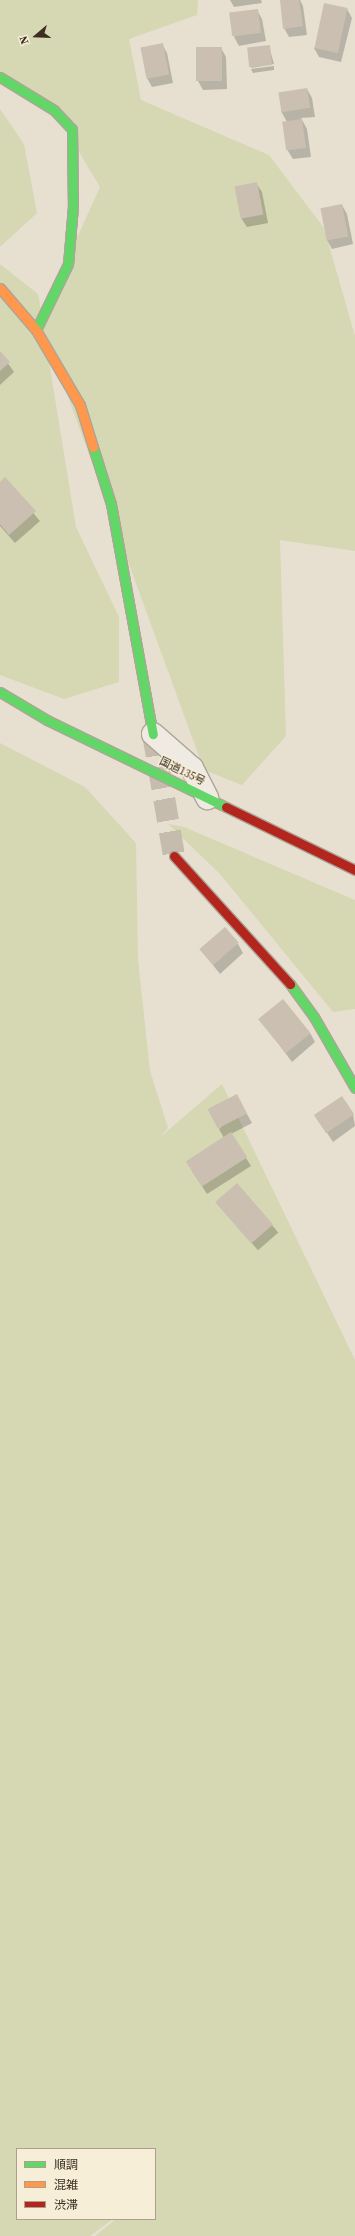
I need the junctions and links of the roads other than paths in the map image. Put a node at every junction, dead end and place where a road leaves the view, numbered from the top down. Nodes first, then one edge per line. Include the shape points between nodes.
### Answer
1 (0, 77) edge
2 (0, 288) edge
3 (36, 330) junction
4 (0, 692) edge
5 (154, 734) joint
6 (207, 798) junction
7 (174, 856) tunnel mouth
8 (355, 870) edge
9 (355, 1088) edge

1 - 3 main road via 54,110 72,129 73,206 68,264
2 - 3 main road
3 - 5 main road via 80,405 111,504
4 - 6 main road, 国道135号 via 47,720
5 - 6 street via 192,768
6 - 8 main road, 国道135号
7 - 9 main road via 281,973 314,1017

